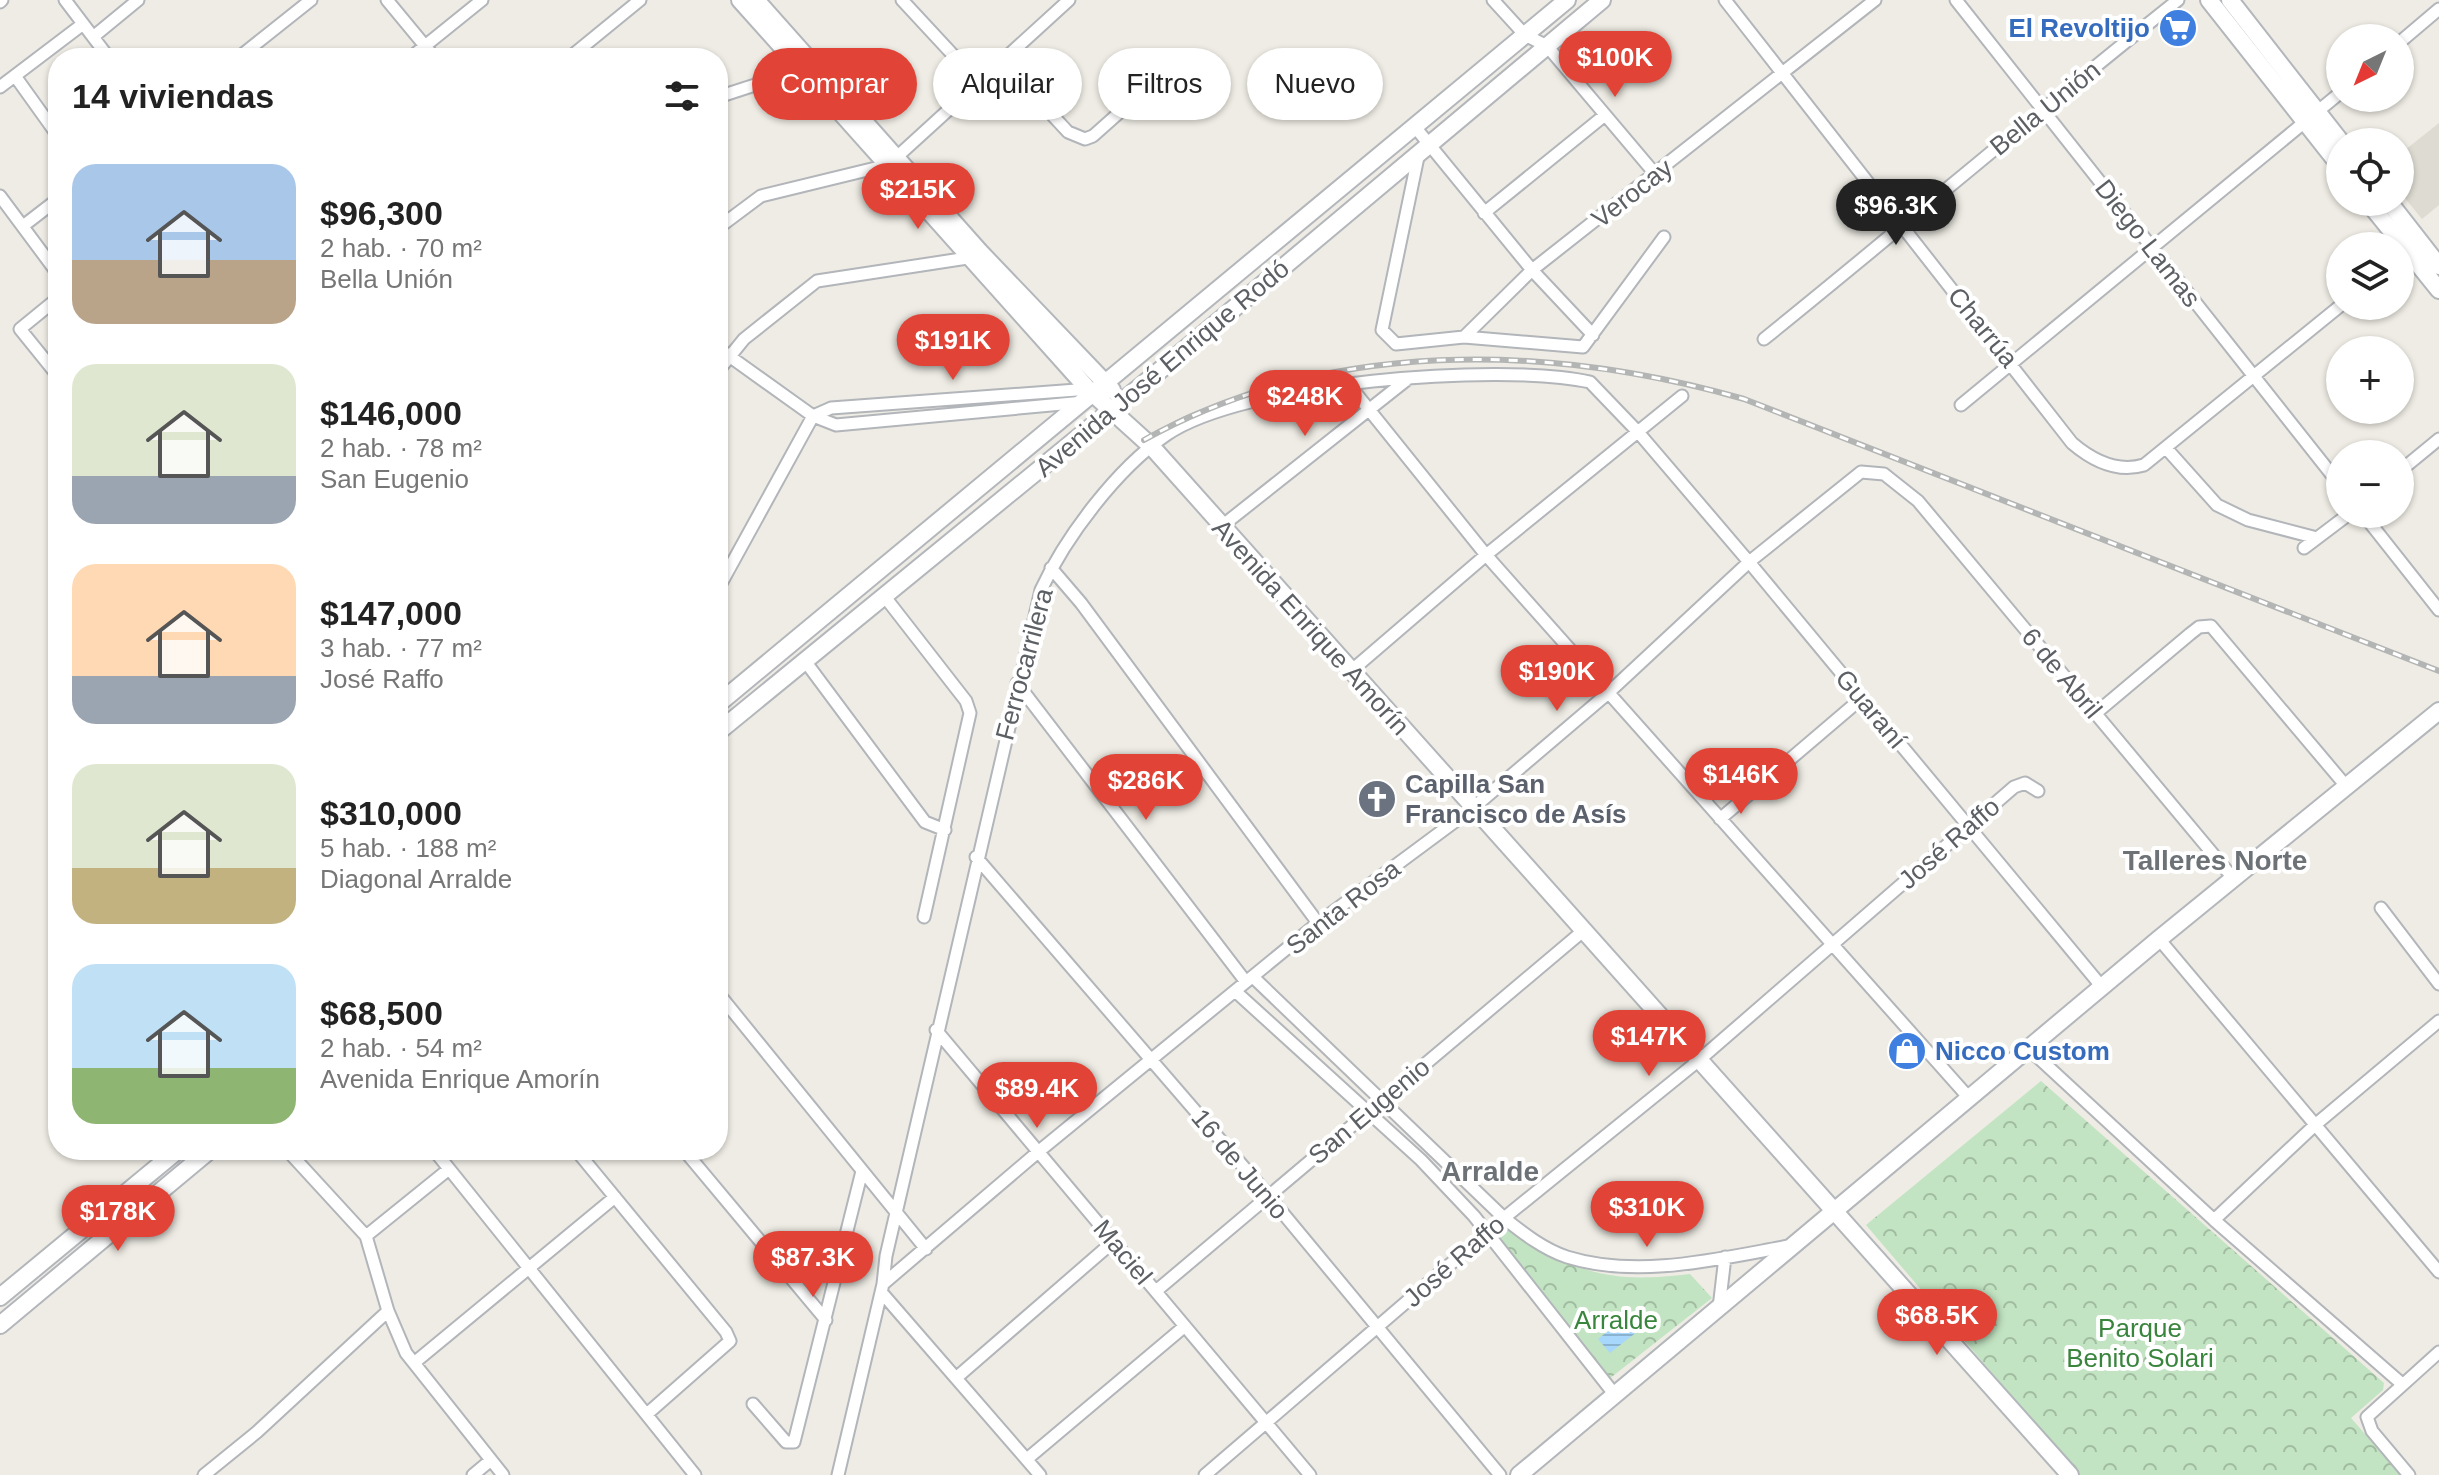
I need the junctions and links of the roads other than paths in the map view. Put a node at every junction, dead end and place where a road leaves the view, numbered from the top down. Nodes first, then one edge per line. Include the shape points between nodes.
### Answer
1 (65, 0) edge
2 (138, 0) edge
3 (311, 0) edge
4 (387, 0) edge
5 (482, 0) edge
6 (640, 0) edge
7 (902, 0) edge
8 (1069, 0) edge
9 (1493, 0) edge
10 (1567, 0) edge
11 (1602, 0) edge
12 (1725, 0) edge
13 (1875, 0) edge
14 (1956, 0) edge
15 (2178, 0) edge
16 (2209, 0) edge
17 (2230, 0) edge
18 (751, 2) edge
19 (2439, 9) edge
20 (83, 24) junction
21 (2414, 30) edge
22 (1525, 35) junction
23 (93, 37) junction
24 (425, 45) junction
25 (1547, 46) junction
26 (52, 48) edge
27 (101, 48) edge
28 (251, 48) edge
29 (422, 48) edge
30 (427, 48) edge
31 (581, 48) edge
32 (791, 48) edge
33 (947, 48) edge
34 (1016, 48) edge
35 (48, 51) edge
36 (1783, 73) junction
37 (15, 76) junction
38 (752, 85) edge
39 (0, 87) edge
40 (728, 93) edge
41 (2326, 105) edge
42 (2041, 108) junction
43 (1605, 115) junction
44 (2311, 117) junction
45 (854, 120) edge
46 (938, 120) edge
47 (1057, 120) edge
48 (1108, 120) edge
49 (48, 122) edge
50 (1415, 127) junction
51 (2326, 130) edge
52 (2326, 142) edge
53 (1424, 152) junction
54 (892, 162) junction
55 (1656, 175) junction
56 (0, 196) edge
57 (48, 207) edge
58 (1484, 213) junction
59 (2380, 216) edge
60 (728, 221) edge
61 (23, 226) junction
62 (1903, 228) junction
63 (2393, 232) edge
64 (1664, 237) dead end
65 (2152, 247) junction
66 (2414, 254) edge
67 (976, 256) junction
68 (2414, 258) edge
69 (48, 260) edge
70 (2439, 266) edge
71 (1532, 270) junction
72 (2439, 290) edge
73 (48, 306) edge
74 (2326, 317) edge
75 (1593, 335) junction
76 (1464, 337) junction
77 (1764, 339) dead end
78 (729, 356) joint
79 (2013, 363) junction
80 (48, 364) edge
81 (2253, 376) junction
82 (1409, 377) junction
83 (1350, 386) junction
84 (1682, 396) dead end
85 (1101, 398) junction
86 (1961, 405) dead end
87 (1370, 409) junction
88 (813, 416) junction
89 (1638, 432) junction
90 (2439, 439) edge
91 (1152, 447) junction
92 (2166, 448) junction
93 (2414, 460) edge
94 (2326, 467) edge
95 (1884, 474) joint
96 (1222, 526) junction
97 (2330, 528) edge
98 (2374, 528) edge
99 (2317, 538) junction
100 (2304, 548) dead end
101 (1486, 555) junction
102 (1749, 562) junction
103 (1051, 568) junction
104 (728, 571) edge
105 (885, 597) junction
106 (2439, 610) edge
107 (805, 661) junction
108 (1351, 671) junction
109 (1017, 683) junction
110 (1607, 694) junction
111 (728, 696) edge
112 (1862, 698) junction
113 (2439, 711) edge
114 (2096, 713) junction
115 (728, 724) edge
116 (2346, 786) junction
117 (2038, 791) dead end
118 (1473, 808) junction
119 (1720, 819) junction
120 (1968, 826) junction
121 (945, 830) junction
122 (976, 857) junction
123 (2233, 878) junction
124 (2381, 908) dead end
125 (924, 917) dead end
126 (1318, 923) junction
127 (1583, 931) junction
128 (2159, 939) junction
129 (1832, 946) junction
130 (1250, 980) junction
131 (2439, 984) edge
132 (2102, 987) junction
133 (1235, 991) junction
134 (728, 1005) edge
135 (2439, 1021) edge
136 (936, 1030) junction
137 (2030, 1050) junction
138 (1150, 1059) junction
139 (1698, 1061) junction
140 (1970, 1099) junction
141 (1382, 1102) junction
142 (1369, 1111) junction
143 (2315, 1125) junction
144 (1038, 1152) junction
145 (166, 1160) edge
146 (198, 1160) edge
147 (296, 1160) edge
148 (442, 1160) edge
149 (584, 1160) edge
150 (692, 1160) edge
151 (449, 1169) junction
152 (862, 1171) junction
153 (137, 1184) junction
154 (1267, 1194) junction
155 (615, 1197) junction
156 (152, 1199) junction
157 (896, 1209) junction
158 (1835, 1212) junction
159 (1504, 1218) junction
160 (2214, 1220) junction
161 (1488, 1234) junction
162 (366, 1236) junction
163 (1114, 1241) junction
164 (1793, 1246) junction
165 (926, 1249) junction
166 (1725, 1257) junction
167 (531, 1267) junction
168 (2439, 1272) edge
169 (882, 1288) junction
170 (1156, 1291) junction
171 (1, 1294) edge
172 (1719, 1308) junction
173 (19, 1310) junction
174 (388, 1311) junction
175 (826, 1320) junction
176 (0, 1325) edge
177 (1185, 1326) junction
178 (1377, 1328) junction
179 (2439, 1352) edge
180 (414, 1363) junction
181 (956, 1378) junction
182 (2402, 1384) junction
183 (1615, 1395) junction
184 (753, 1404) dead end
185 (647, 1414) junction
186 (1266, 1424) junction
187 (1027, 1459) junction
188 (491, 1460) junction
189 (843, 1463) junction
190 (204, 1475) edge
191 (473, 1475) edge
192 (503, 1475) edge
193 (695, 1475) edge
194 (838, 1475) edge
195 (853, 1475) edge
196 (1040, 1475) edge
197 (1205, 1475) edge
198 (1310, 1475) edge
199 (1500, 1475) edge
200 (1519, 1475) edge
201 (2070, 1475) edge
202 (2409, 1475) edge

1 - 20 street
2 - 23 street
3 - 28 street
4 - 24 street
5 - 24 street
6 - 31 street
7 - 33 street
8 - 34 street
9 - 22 street
10 - 22 street, Avenida José Enrique Rodó
11 - 25 street, Avenida José Enrique Rodó
12 - 36 street, Charrúa
13 - 36 street, Verocay
14 - 42 street, Diego Lamas
15 - 42 street, Bella Unión
16 - 44 street
17 - 44 street
18 - 32 street, Avenida Enrique Amorín
19 - 21 street
20 - 23 street
20 - 26 street
22 - 25 street
22 - 50 street, Avenida José Enrique Rodó
23 - 27 street
24 - 29 street
24 - 30 street
25 - 43 street
25 - 53 street, Avenida José Enrique Rodó
35 - 37 street
36 - 55 street, Verocay
36 - 62 street, Charrúa
37 - 39 street
37 - 49 street
38 - 40 street
41 - 44 street
42 - 62 street, Bella Unión
42 - 65 street, Diego Lamas
43 - 55 street
43 - 58 street
44 - 51 street
44 - 52 street
44 - 65 street
45 - 54 street, Avenida Enrique Amorín
46 - 54 street
47 - 48 street via 1085,139
50 - 53 street
50 - 85 street, Avenida José Enrique Rodó
53 - 58 street
53 - 76 street via 1382,330 1396,344
53 - 85 street, Avenida José Enrique Rodó
54 - 60 street via 761,196
54 - 67 street, Avenida Enrique Amorín
55 - 71 street, Verocay
56 - 61 street
57 - 61 street
58 - 71 street
59 - 63 street
61 - 69 street
62 - 77 street, Bella Unión
62 - 79 street, Charrúa
64 - 75 street
65 - 79 street
65 - 81 street, Diego Lamas
66 - 70 street
67 - 78 street via 817,281
67 - 85 street, Avenida Enrique Amorín
68 - 72 street
71 - 75 street
71 - 76 street, Verocay
73 - 80 street via 20,329
74 - 81 street
75 - 76 street via 1583,347
78 - 88 street
79 - 86 street
79 - 92 street, Charrúa via 2072,443 2097,460 2130,469
81 - 92 street
81 - 94 street, Diego Lamas
82 - 83 street, Ferrocarrilera
82 - 87 street
82 - 89 street, Ferrocarrilera via 1484,374 1590,382
83 - 87 street
83 - 91 street, Ferrocarrilera via 1270,397 1213,414
84 - 89 street
85 - 88 street via 836,425
85 - 91 street, Avenida Enrique Amorín
85 - 105 street, Avenida José Enrique Rodó
85 - 111 street, Avenida José Enrique Rodó
87 - 96 street
87 - 101 street
88 - 104 street
89 - 101 street
89 - 102 street, Guaraní
90 - 93 street
91 - 96 street, Avenida Enrique Amorín
91 - 103 street, Ferrocarrilera via 1082,523
92 - 99 street via 2217,505 2248,520
95 - 102 street, Santa Rosa via 1861,472 1849,479
95 - 114 street, 6 de Abril via 1918,501
96 - 108 street, Avenida Enrique Amorín
97 - 99 street
98 - 106 street
99 - 100 street
101 - 108 street
101 - 110 street
102 - 110 street, Santa Rosa
102 - 112 street, Guaraní
103 - 109 street, Ferrocarrilera
103 - 126 street
105 - 107 street, Avenida José Enrique Rodó
105 - 121 street via 970,713
107 - 115 street, Avenida José Enrique Rodó
107 - 121 street via 925,822
108 - 118 street, Avenida Enrique Amorín
109 - 122 street, Ferrocarrilera
109 - 130 street
110 - 118 street, Santa Rosa
110 - 119 street
112 - 119 street
112 - 120 street, Guaraní
113 - 116 street
114 - 116 street via 2199,627 2211,626
114 - 123 street, 6 de Abril
116 - 123 street
117 - 120 street, José Raffo via 2025,783 2014,787
118 - 126 street, Santa Rosa
118 - 127 street, Avenida Enrique Amorín
119 - 129 street
120 - 129 street, José Raffo
120 - 132 street, Guaraní
121 - 125 street
122 - 136 street, Ferrocarrilera
122 - 138 street, 16 de Junio
123 - 128 street
124 - 131 street
126 - 130 street, Santa Rosa
127 - 139 street, Avenida Enrique Amorín
127 - 141 street, San Eugenio
128 - 132 street
128 - 143 street
129 - 139 street, José Raffo
129 - 140 street
130 - 133 street, Santa Rosa
130 - 141 street
132 - 137 street
133 - 138 street, Santa Rosa
133 - 142 street
134 - 152 street
135 - 143 street
136 - 144 street, Maciel
136 - 157 street, Ferrocarrilera
137 - 140 street
137 - 160 street
138 - 144 street, Santa Rosa
138 - 154 street, 16 de Junio
139 - 158 street, Avenida Enrique Amorín
139 - 159 street, José Raffo
140 - 158 street
141 - 142 street, San Eugenio
141 - 159 street
142 - 154 street, San Eugenio
142 - 161 street
143 - 160 street
143 - 168 street
144 - 163 street, Maciel
144 - 165 street, Santa Rosa
145 - 153 street
146 - 156 street
147 - 162 street
148 - 151 street
149 - 155 street
150 - 175 street
151 - 162 street
151 - 167 street
152 - 157 street
152 - 175 street
153 - 156 street
153 - 171 street
154 - 170 street, San Eugenio
154 - 178 street, 16 de Junio
155 - 167 street
155 - 185 street via 730,1341
156 - 173 street
157 - 165 street
157 - 169 street, Ferrocarrilera
158 - 164 street
158 - 201 street, Avenida Enrique Amorín
159 - 161 street, José Raffo
159 - 166 street via 1545,1247 1599,1264 1645,1267
160 - 182 street
161 - 178 street, José Raffo
161 - 183 street
162 - 174 street
163 - 170 street, Maciel
163 - 181 street
164 - 166 street
164 - 172 street
165 - 169 street, Santa Rosa
166 - 172 street
167 - 180 street
167 - 185 street
169 - 181 street
169 - 189 street, Ferrocarrilera
170 - 177 street, Maciel
171 - 173 street
172 - 183 street
173 - 176 street
174 - 180 street
174 - 190 street
175 - 184 street via 794,1442 786,1442
177 - 186 street, Maciel
177 - 187 street
178 - 186 street, José Raffo
178 - 199 street, 16 de Junio
179 - 182 street
180 - 188 street
181 - 187 street
182 - 202 street via 2367,1417 2372,1431
183 - 200 street
185 - 193 street
186 - 197 street, José Raffo
186 - 198 street, Maciel
187 - 196 street
188 - 191 street
188 - 192 street
189 - 194 street, Ferrocarrilera
189 - 195 street

